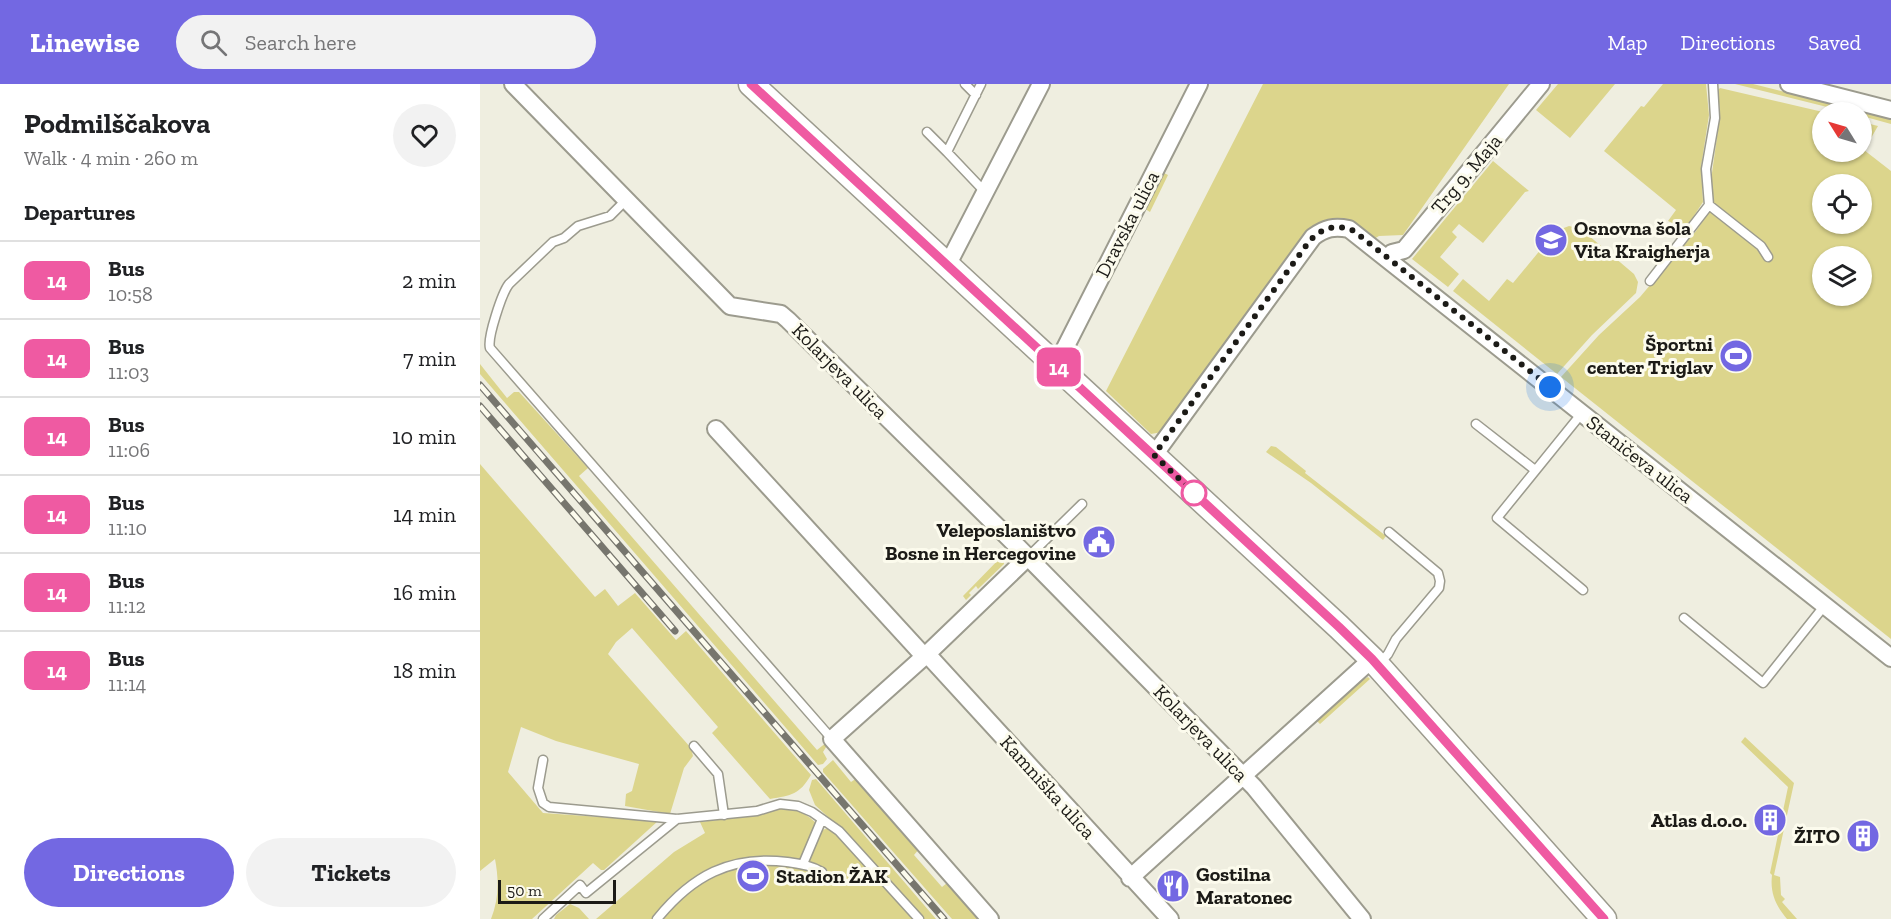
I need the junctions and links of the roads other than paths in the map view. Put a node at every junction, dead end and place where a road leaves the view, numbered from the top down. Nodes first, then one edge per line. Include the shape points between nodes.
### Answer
1 (513, 84) edge
2 (751, 84) edge
3 (965, 84) edge
4 (981, 84) edge
5 (1041, 84) edge
6 (1199, 84) edge
7 (1541, 84) edge
8 (1713, 84) edge
9 (1789, 84) edge
10 (976, 95) junction
11 (1891, 110) edge
12 (927, 132) dead end
13 (947, 152) junction
14 (986, 193) junction
15 (626, 200) junction
16 (1709, 205) junction
17 (1768, 257) dead end
18 (1388, 258) junction
19 (948, 264) junction
20 (1650, 281) dead end
21 (1054, 363) junction
22 (1582, 413) junction
23 (1476, 424) dead end
24 (716, 429) dead end
25 (1154, 455) junction
26 (1535, 470) junction
27 (1082, 504) dead end
28 (1389, 532) dead end
29 (1028, 557) junction
30 (1583, 590) dead end
31 (1825, 605) junction
32 (1683, 618) dead end
33 (926, 655) junction
34 (1891, 658) edge
35 (1375, 662) junction
36 (832, 739) junction
37 (694, 746) dead end
38 (543, 760) dead end
39 (1243, 776) junction
40 (724, 814) junction
41 (677, 819) junction
42 (822, 819) junction
43 (803, 864) junction
44 (822, 872) dead end
45 (1130, 878) junction
46 (543, 919) edge
47 (657, 919) edge
48 (919, 919) edge
49 (990, 919) edge
50 (1170, 919) edge
51 (1362, 919) edge
52 (1604, 919) edge

1 - 15 street, Kolarjeva ulica
2 - 19 street
3 - 10 lane
4 - 10 lane
5 - 14 street
6 - 21 street, Dravska ulica
7 - 18 street, Trg 9. Maja via 1404,250
8 - 16 lane via 1715,118 1706,169
9 - 11 street
10 - 13 lane
12 - 13 lane
13 - 14 lane
14 - 19 street
15 - 29 street, Kolarjeva ulica via 730,306 782,314
15 - 36 lane via 610,216 578,226 553,242 509,284 489,334 490,348
16 - 17 lane via 1761,246
16 - 20 lane
18 - 22 street, Staničeva ulica
18 - 25 street, Staničeva ulica via 1354,231 1327,228 1313,237
19 - 21 street
21 - 25 street
22 - 26 lane
22 - 31 street, Staničeva ulica
23 - 26 lane
24 - 33 street, Kamniška ulica
25 - 35 street
26 - 30 lane via 1497,518
27 - 29 lane
28 - 35 lane via 1434,569 1440,581 1439,588 1388,654
29 - 33 street
29 - 39 street, Kolarjeva ulica
31 - 32 lane via 1763,683
31 - 34 street, Staničeva ulica
33 - 36 street
33 - 45 street, Kamniška ulica
35 - 39 street
35 - 52 street
36 - 49 street
37 - 40 lane via 718,774
38 - 41 lane via 538,788 543,803 549,807
39 - 45 street
39 - 51 street, Kolarjeva ulica
40 - 41 lane
40 - 42 lane via 788,804
41 - 46 lane via 586,893 579,885
42 - 43 lane
42 - 48 lane via 849,842
43 - 44 lane
43 - 47 lane via 776,856 727,865 687,889
45 - 50 street, Kamniška ulica

